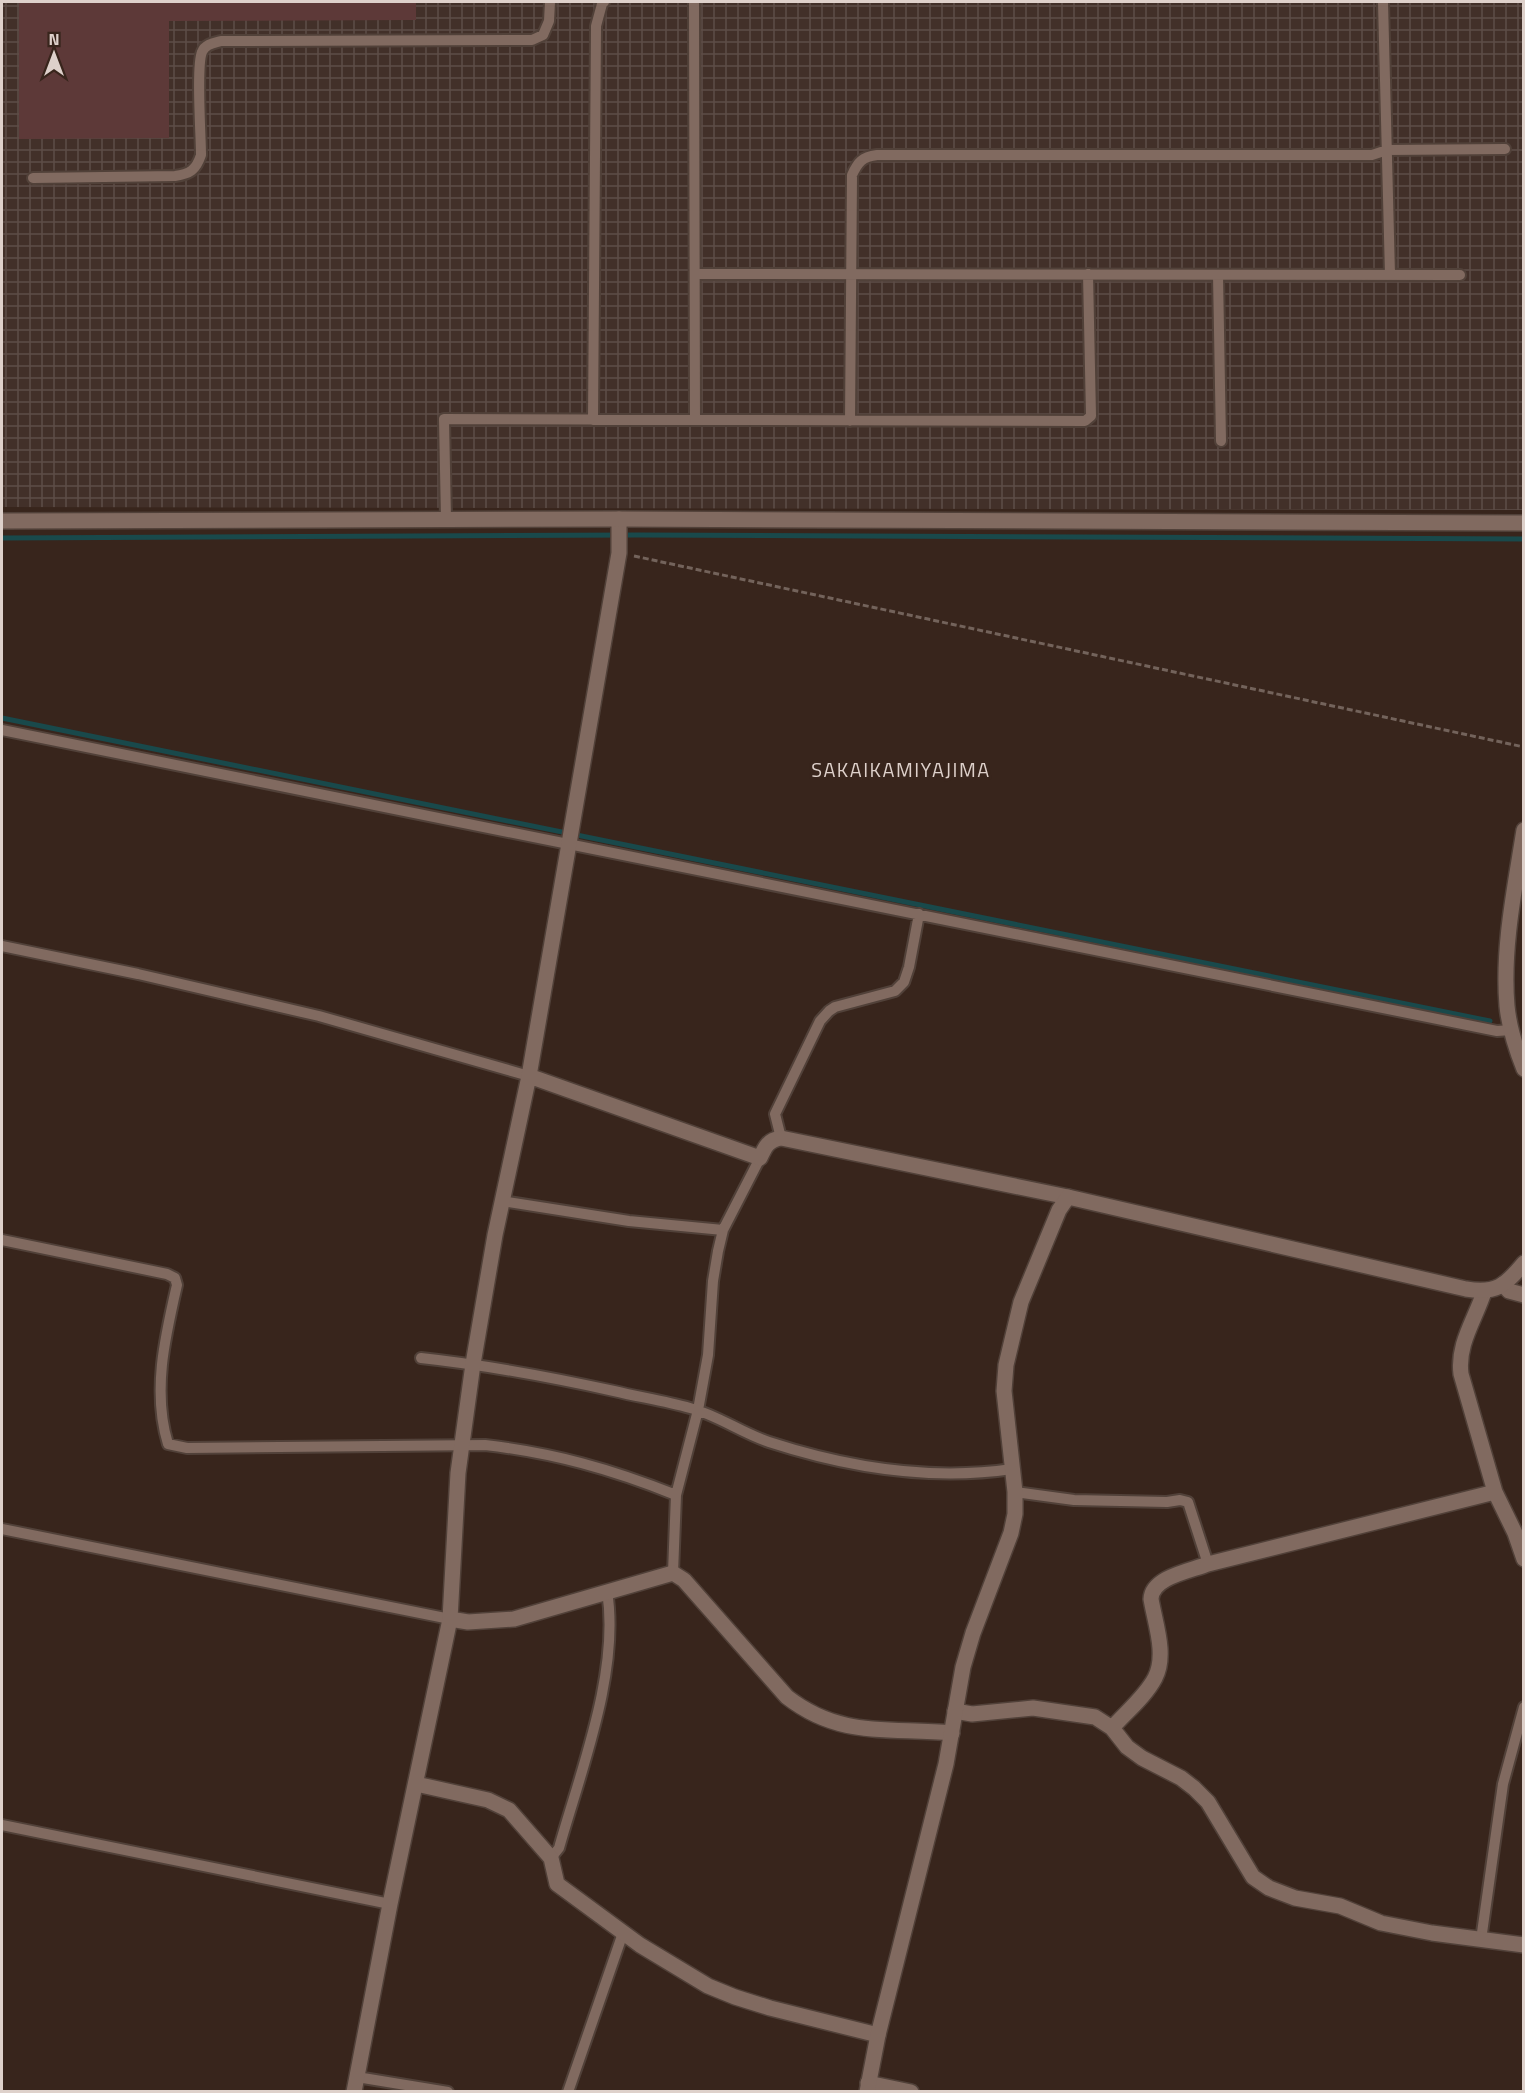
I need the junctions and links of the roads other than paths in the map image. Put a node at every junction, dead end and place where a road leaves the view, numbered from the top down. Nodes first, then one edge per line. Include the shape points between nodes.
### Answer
1 (550, 2) edge
2 (604, 2) edge
3 (694, 2) edge
4 (1383, 2) edge
5 (1505, 149) dead end
6 (1387, 150) junction
7 (33, 178) dead end
8 (695, 274) junction
9 (852, 274) junction
10 (1088, 274) junction
11 (1218, 275) junction
12 (1390, 275) junction
13 (1460, 275) dead end
14 (593, 420) junction
15 (695, 420) junction
16 (850, 421) junction
17 (1221, 441) dead end
18 (446, 519) junction
19 (619, 519) junction
20 (2, 521) edge
21 (1524, 523) edge
22 (2, 730) edge
23 (1524, 830) edge
24 (568, 843) junction
25 (919, 915) junction
26 (2, 946) edge
27 (1511, 1030) junction
28 (1524, 1069) edge
29 (529, 1076) junction
30 (781, 1138) junction
31 (760, 1158) junction
32 (1068, 1197) junction
33 (502, 1201) junction
34 (723, 1230) junction
35 (2, 1240) edge
36 (1524, 1263) edge
37 (1503, 1284) junction
38 (1484, 1292) junction
39 (1524, 1295) edge
40 (421, 1358) dead end
41 (473, 1364) junction
42 (698, 1410) junction
43 (461, 1446) junction
44 (1012, 1469) junction
45 (1016, 1492) junction
46 (1495, 1492) junction
47 (676, 1495) junction
48 (2, 1529) edge
49 (1524, 1559) edge
50 (1208, 1564) junction
51 (673, 1573) junction
52 (607, 1591) junction
53 (450, 1619) junction
54 (1524, 1707) edge
55 (955, 1711) junction
56 (1112, 1728) junction
57 (952, 1733) junction
58 (416, 1784) junction
59 (2, 1825) edge
60 (551, 1858) junction
61 (390, 1904) junction
62 (623, 1933) junction
63 (1481, 1940) junction
64 (1524, 1945) edge
65 (878, 2035) junction
66 (355, 2084) edge
67 (868, 2087) edge
68 (448, 2091) edge
69 (568, 2091) edge
70 (911, 2091) edge

1 - 7 lane via 543,35 532,40 208,44 202,52 200,68 201,155 197,168 175,176
2 - 14 lane via 596,26
3 - 8 lane
4 - 6 lane
5 - 6 lane
6 - 9 lane via 1372,155 864,157 852,175
6 - 12 lane
8 - 9 lane
8 - 15 lane
9 - 10 lane
9 - 16 lane
10 - 11 lane
10 - 16 lane via 1091,416 1085,421
11 - 12 lane
11 - 17 lane
12 - 13 lane
14 - 15 lane
14 - 18 lane via 444,419
15 - 16 lane
18 - 19 street
18 - 20 street
19 - 21 street
19 - 24 street via 619,553
22 - 24 lane
23 - 27 street via 1507,962
24 - 25 lane
24 - 29 street
25 - 27 lane via 1497,1031
25 - 30 lane via 904,982 895,991 835,1007 820,1021 775,1114
26 - 29 lane via 319,1016
27 - 28 street
29 - 31 street
29 - 33 street
30 - 31 street via 772,1139
30 - 32 street
31 - 34 lane
32 - 38 street
32 - 44 street via 1021,1302 1009,1345 1004,1390
33 - 34 lane via 629,1221
33 - 41 street
34 - 42 lane
35 - 43 lane via 175,1278 161,1384 168,1444 187,1448
36 - 37 street
37 - 38 street
37 - 39 street via 1509,1291
38 - 46 street via 1459,1360
40 - 41 lane
41 - 42 lane
41 - 43 street
42 - 44 lane via 767,1441 880,1469
42 - 47 lane
43 - 47 lane via 484,1445 591,1464
43 - 53 street
44 - 45 street
45 - 50 lane via 1074,1500 1188,1502
45 - 55 street via 1011,1533 972,1633
46 - 49 street
46 - 50 street
47 - 51 lane
48 - 53 lane
50 - 56 street via 1166,1580 1151,1591 1160,1652 1156,1676
51 - 52 street
51 - 57 street via 684,1580 787,1697 804,1711 860,1729
52 - 53 street via 514,1619
52 - 60 lane via 610,1647 601,1700 559,1848
53 - 58 street
54 - 63 lane via 1503,1784
55 - 56 street via 972,1714 1044,1708 1095,1717
55 - 57 street
56 - 63 street via 1127,1747 1181,1778 1208,1802 1253,1877 1269,1888 1295,1898 1340,1906 1381,1923
57 - 65 street
58 - 60 street via 488,1800 509,1810
58 - 61 street
59 - 61 lane
60 - 62 street via 557,1884
61 - 66 street
62 - 65 street via 693,1978 735,1997
62 - 69 lane
63 - 64 street
65 - 67 street
66 - 68 lane
67 - 70 street

